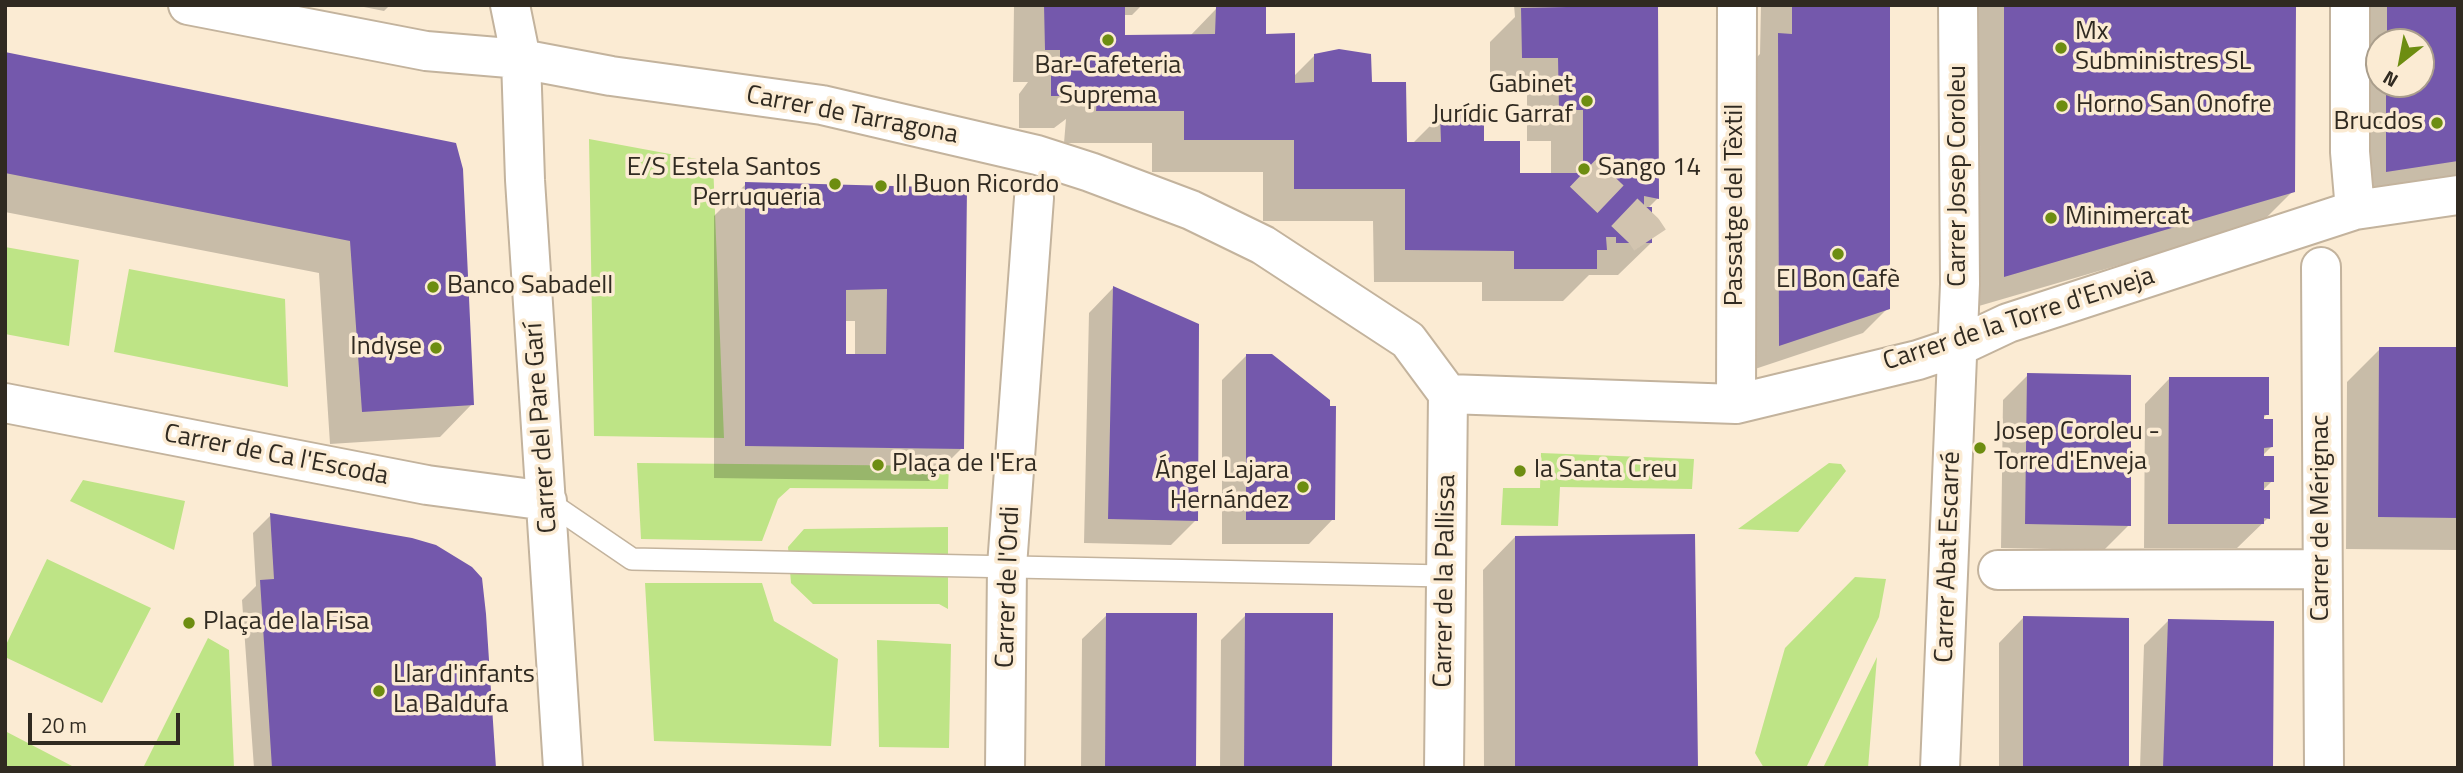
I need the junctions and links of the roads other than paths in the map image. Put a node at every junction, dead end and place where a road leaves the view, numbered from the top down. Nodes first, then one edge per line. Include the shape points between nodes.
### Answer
1 (188, 5) edge
2 (510, 5) edge
3 (1737, 5) edge
4 (1958, 5) edge
5 (2350, 5) edge
6 (521, 59) junction
7 (2458, 195) edge
8 (1034, 198) dead end
9 (2355, 211) junction
10 (2321, 267) dead end
11 (1957, 347) junction
12 (1448, 394) junction
13 (5, 403) edge
14 (1736, 404) junction
15 (547, 501) junction
16 (1007, 566) junction
17 (2322, 569) junction
18 (1998, 570) dead end
19 (1445, 576) junction
20 (562, 768) edge
21 (1005, 768) edge
22 (1444, 768) edge
23 (1940, 768) edge
24 (2324, 768) edge

1 - 6 street, Carrer de Tarragona via 426,51
2 - 6 street, Carrer del Pare Garí
3 - 14 street, Passatge del Tèxtil
4 - 11 street, Carrer Josep Coroleu via 1961,284
5 - 9 street via 2350,152
6 - 12 street, Carrer de Tarragona via 822,105 1037,155 1090,172 1191,210 1263,245 1408,340
6 - 15 street, Carrer del Pare Garí
7 - 9 street, Carrer de la Torre d'Enveja
8 - 16 street, Carrer de l'Ordi
9 - 11 street, Carrer de la Torre d'Enveja via 2008,323
10 - 17 street, Carrer de Mérignac
11 - 14 street, Carrer de la Torre d'Enveja
11 - 23 street, Carrer Abat Escarré
12 - 14 street, Carrer de la Torre d'Enveja
12 - 19 street, Carrer de la Pallissa
13 - 15 street, Carrer de Ca l'Escoda via 427,485
15 - 16 lane via 632,559
15 - 20 street, Carrer del Pare Garí
16 - 19 lane
16 - 21 street, Carrer de l'Ordi
17 - 18 street
17 - 24 street, Carrer de Mérignac
19 - 22 street, Carrer de la Pallissa

